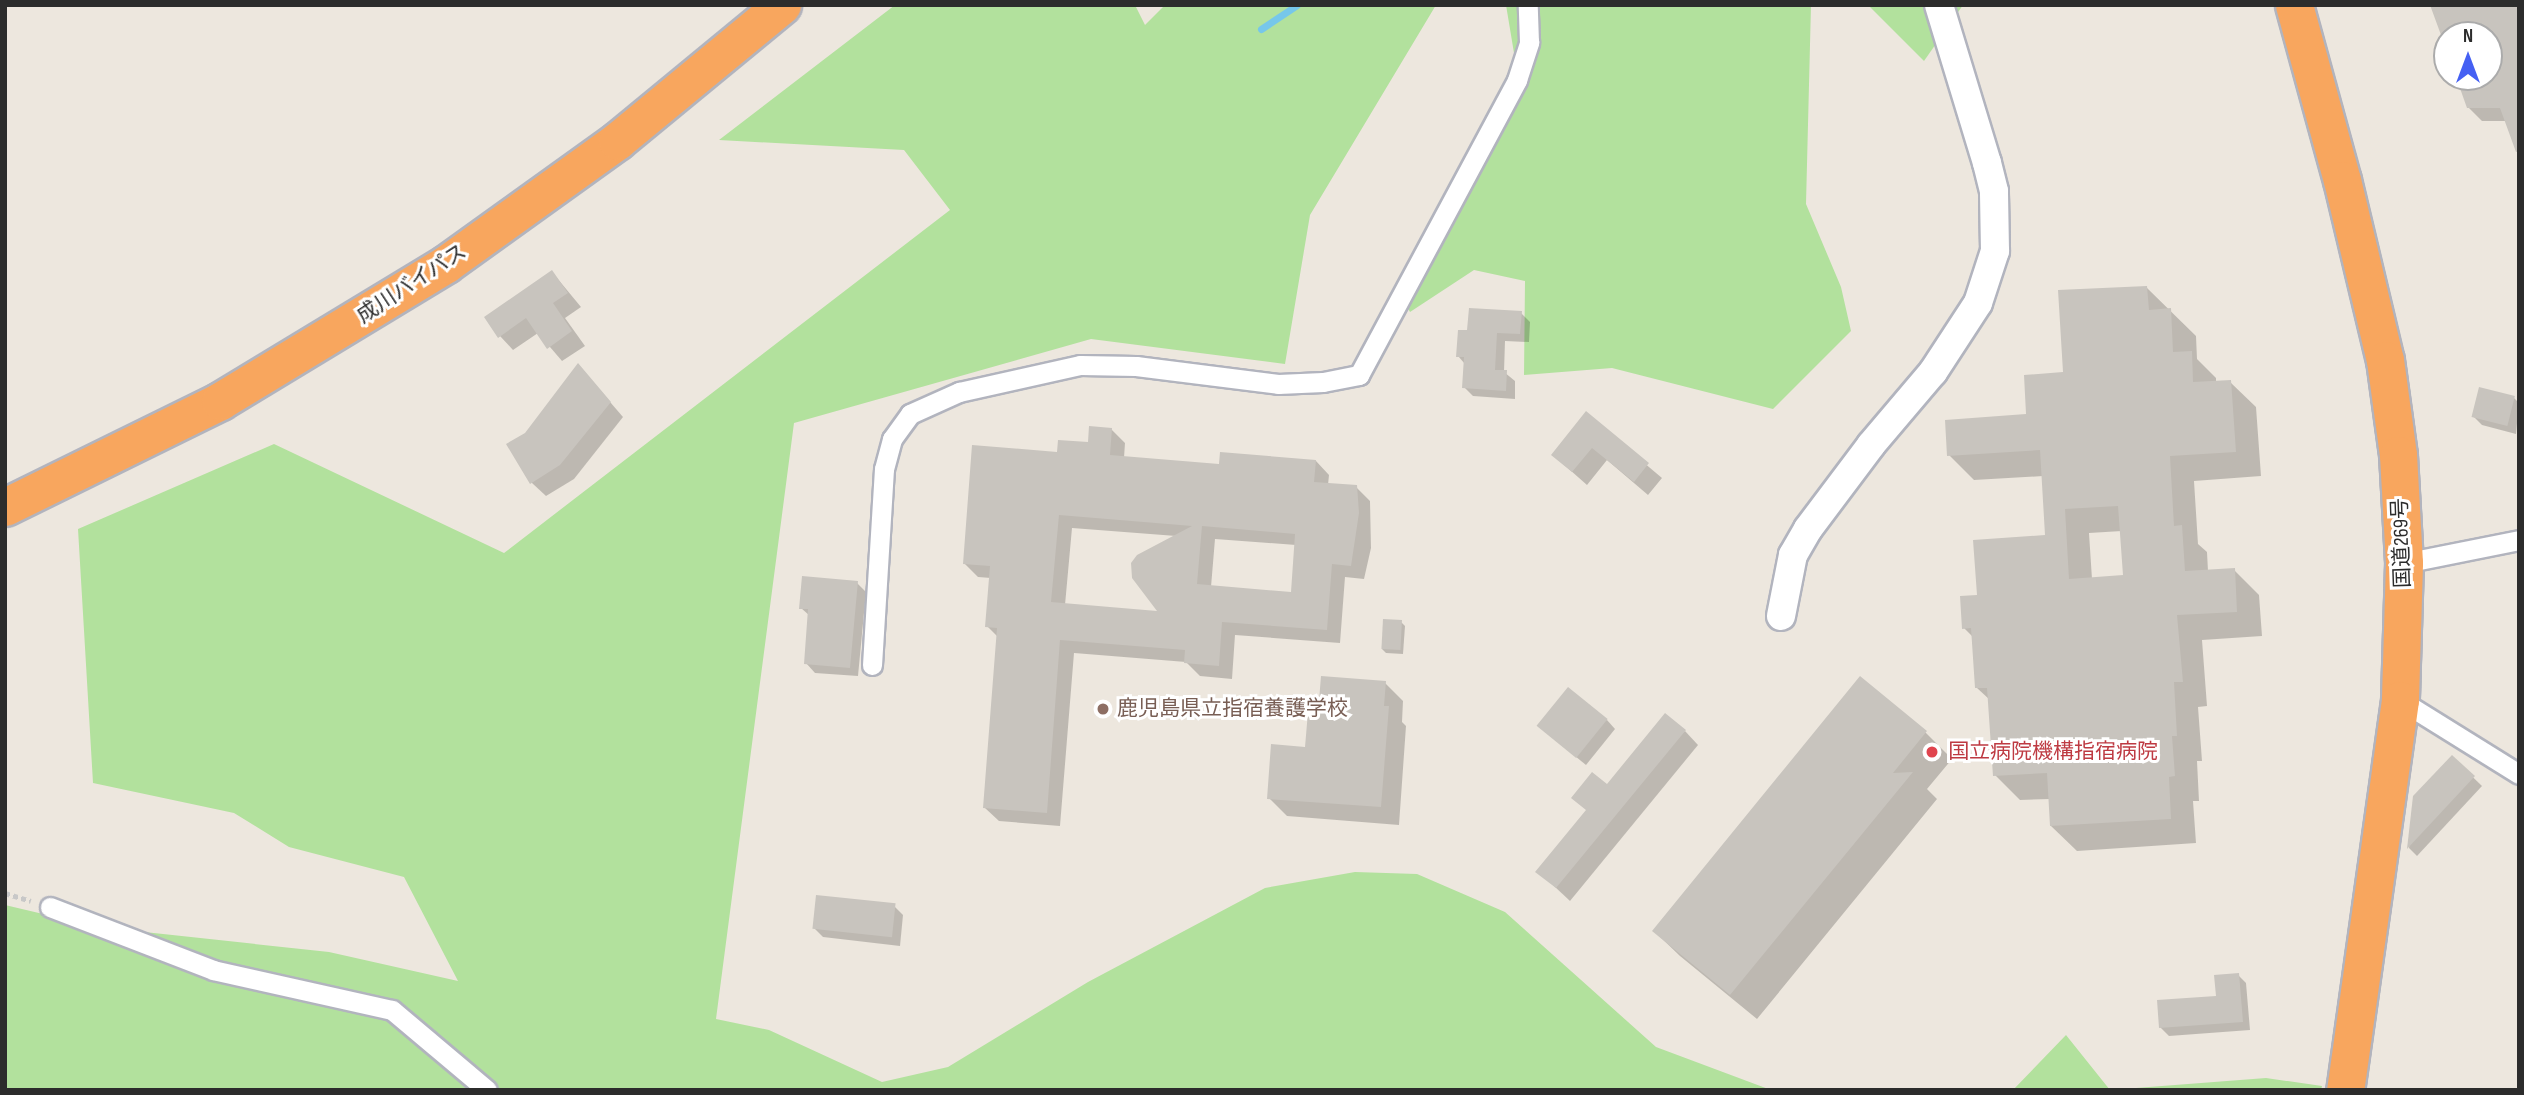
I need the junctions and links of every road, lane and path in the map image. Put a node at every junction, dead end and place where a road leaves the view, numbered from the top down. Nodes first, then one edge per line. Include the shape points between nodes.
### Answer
1 (782, 5) edge
2 (1528, 5) edge
3 (1939, 5) edge
4 (2294, 5) edge
5 (5, 507) edge
6 (2519, 540) edge
7 (2404, 563) junction
8 (1782, 616) dead end
9 (872, 665) dead end
10 (2399, 700) junction
11 (2519, 774) edge
12 (50, 907) dead end
13 (486, 1090) edge
14 (2345, 1090) edge

1 - 5 highway, 成川バイパス via 617,141 446,264 220,401
2 - 9 street via 1529,42 1517,80 1359,375 1278,384 1136,366 1080,365 959,392 910,414 892,439 884,469
3 - 8 street via 1994,191 1995,251 1978,303 1933,373 1808,528 1793,555
4 - 7 highway, 国道269号 via 2385,360 2398,455
6 - 7 street
7 - 10 highway, 国道269号
10 - 11 street
10 - 14 highway, 国道269号
12 - 13 street via 213,970 392,1010

